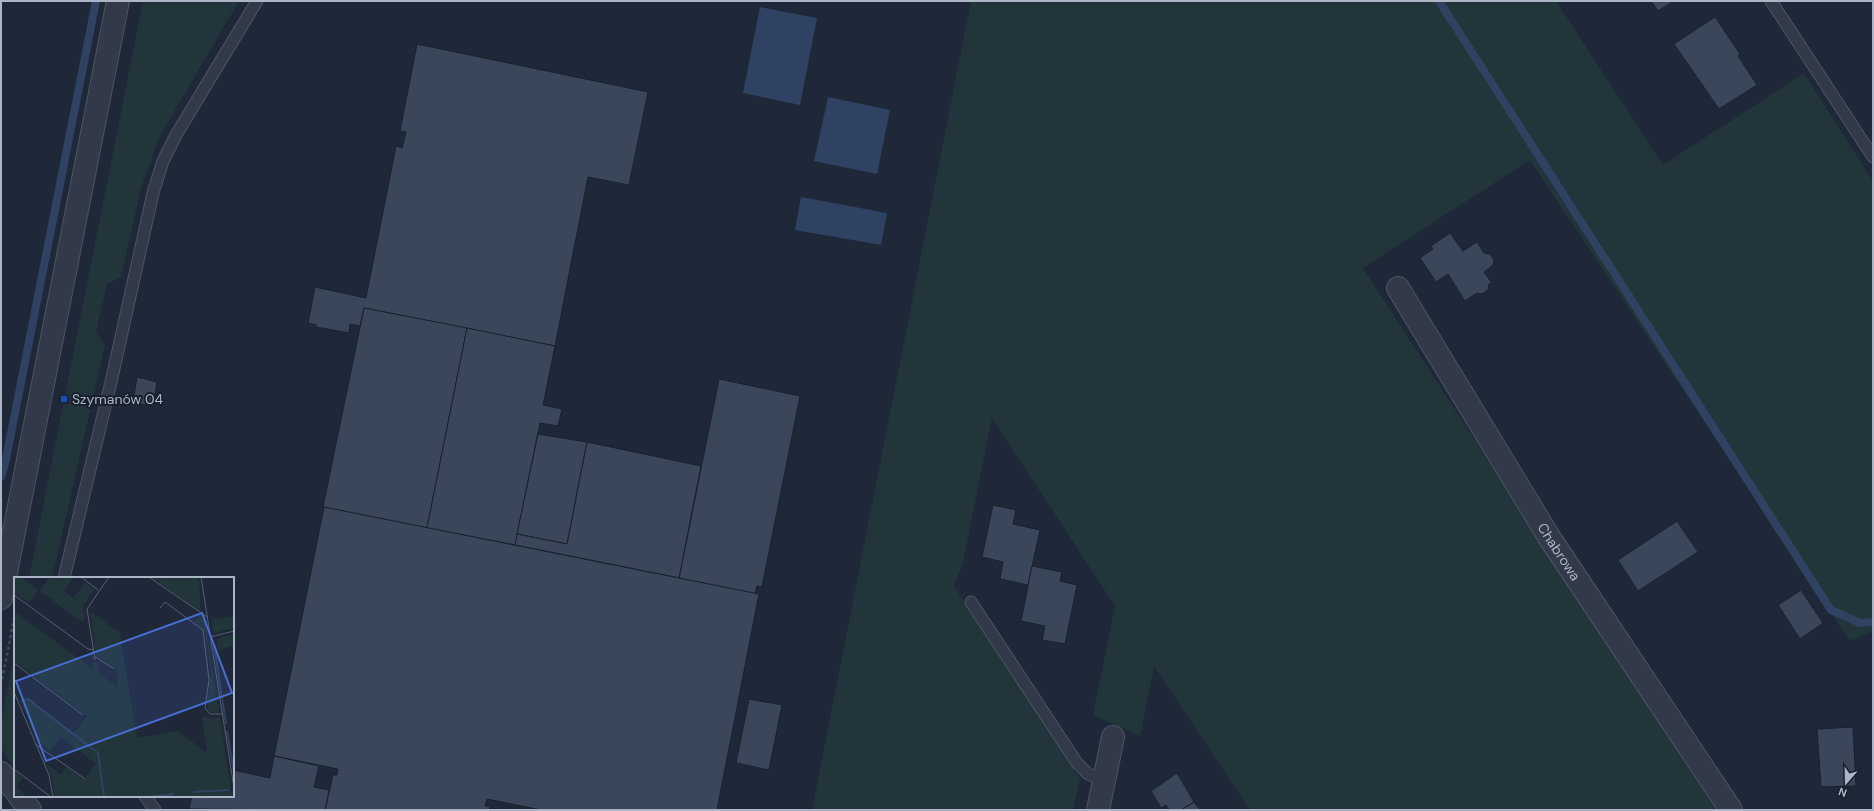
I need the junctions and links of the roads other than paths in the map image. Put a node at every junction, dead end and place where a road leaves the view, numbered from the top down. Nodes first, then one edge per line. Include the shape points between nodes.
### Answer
1 (118, 1) edge
2 (257, 1) edge
3 (1771, 1) edge
4 (1873, 157) edge
5 (1398, 288) dead end
6 (4, 567) edge
7 (64, 577) edge
8 (1, 598) edge
9 (971, 602) dead end
10 (1113, 738) dead end
11 (1, 773) edge
12 (1104, 780) junction
13 (14, 789) edge
14 (20, 797) edge
15 (146, 797) edge
16 (30, 810) edge
17 (155, 810) edge
18 (1098, 810) edge
19 (1731, 810) edge

1 - 6 street
2 - 7 lane via 163,161 153,193
3 - 4 lane
5 - 19 street, Chabrowa via 1549,537
6 - 8 street
9 - 12 lane via 1077,763 1088,774
10 - 12 street
11 - 13 street
12 - 18 street
14 - 16 street
15 - 17 lane

